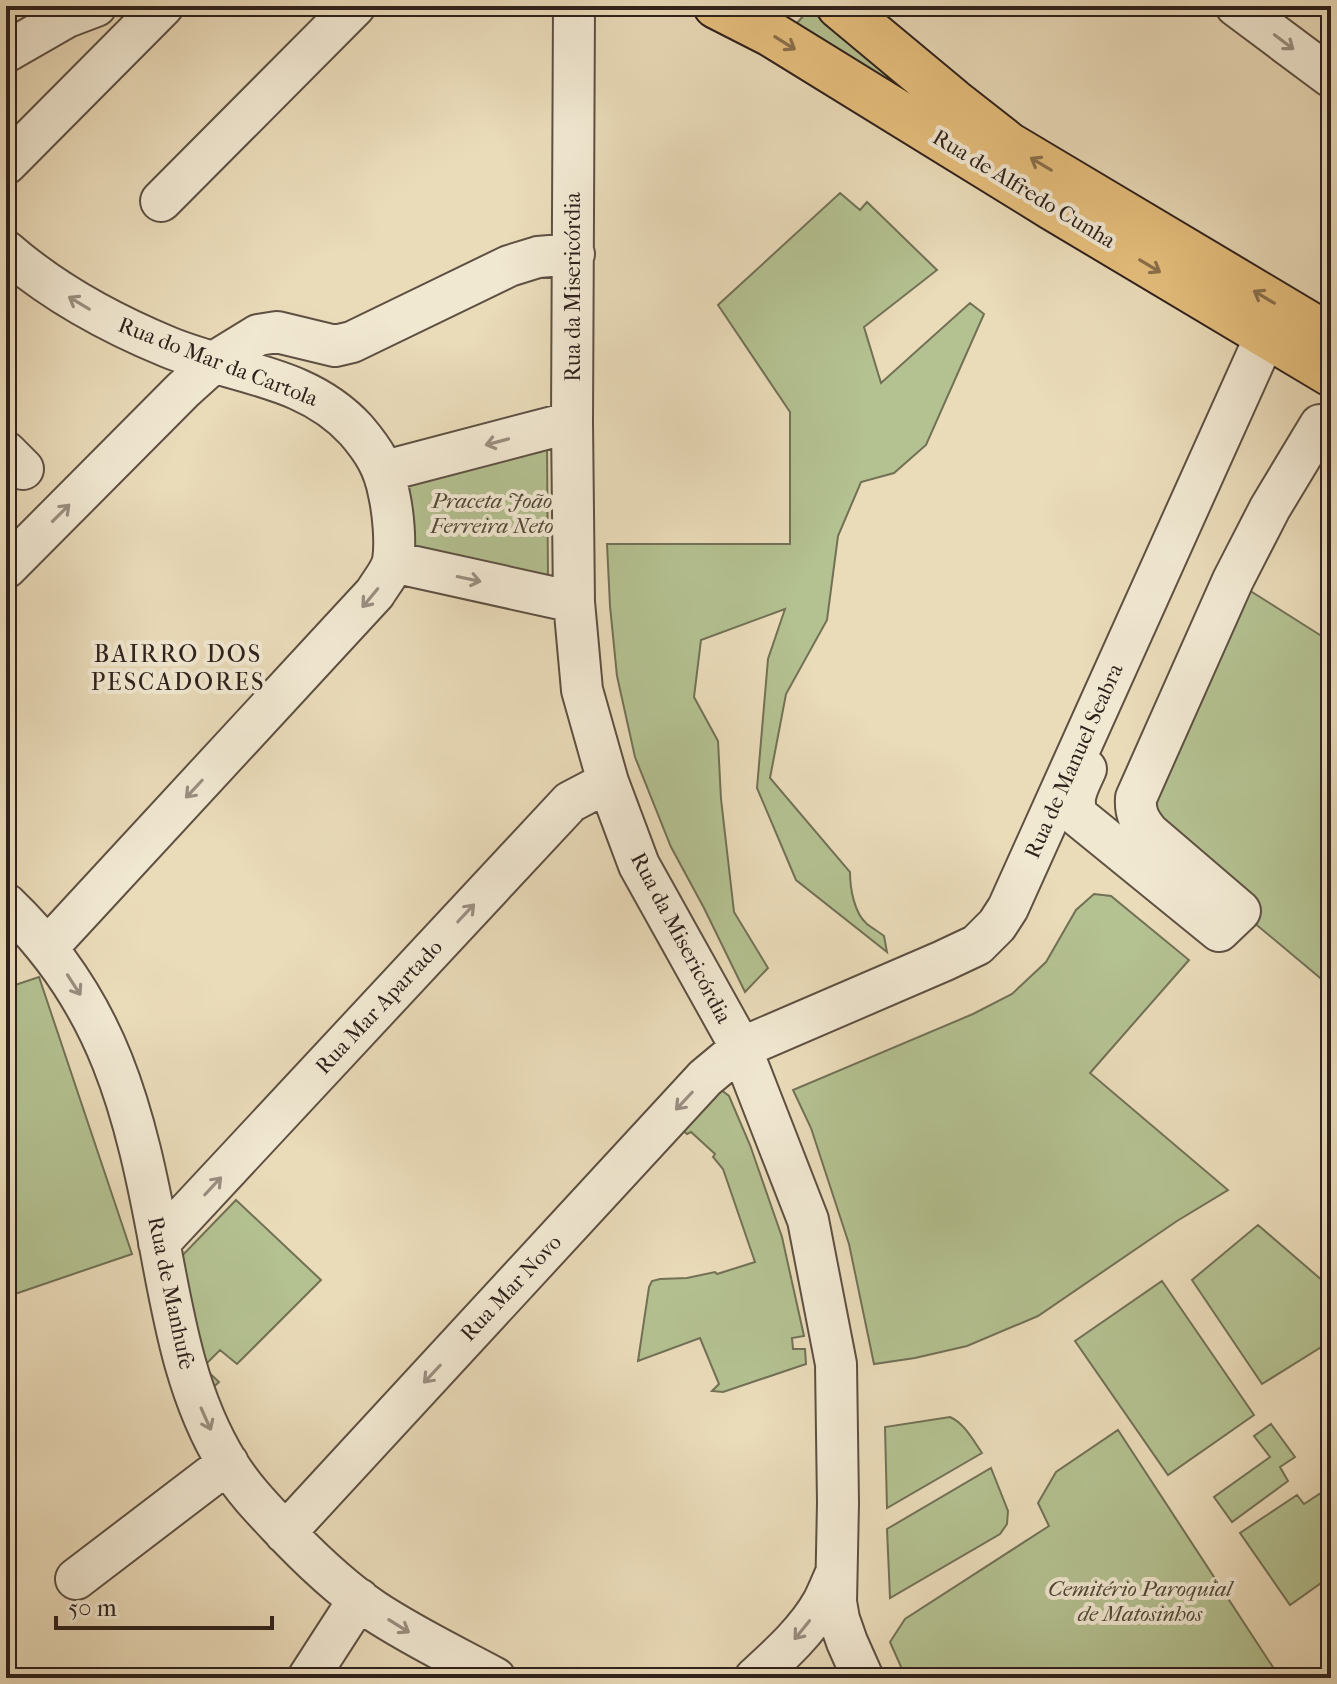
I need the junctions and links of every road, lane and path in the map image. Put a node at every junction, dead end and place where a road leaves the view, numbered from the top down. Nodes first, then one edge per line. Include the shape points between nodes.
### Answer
1 (96, 6) edge
2 (163, 6) edge
3 (355, 6) edge
4 (574, 6) edge
5 (716, 6) edge
6 (839, 6) edge
7 (1236, 6) edge
8 (6, 52) edge
9 (1331, 77) edge
10 (10, 149) edge
11 (161, 201) dead end
12 (6, 251) edge
13 (574, 254) junction
14 (1266, 335) junction
15 (1331, 337) edge
16 (214, 362) junction
17 (1331, 374) edge
18 (1331, 386) edge
19 (572, 422) junction
20 (1331, 432) edge
21 (385, 471) junction
22 (393, 562) junction
23 (6, 568) edge
24 (574, 602) junction
25 (608, 782) junction
26 (6, 904) edge
27 (47, 948) junction
28 (741, 1048) junction
29 (159, 1243) junction
30 (228, 1463) junction
31 (285, 1533) junction
32 (836, 1573) junction
33 (76, 1579) dead end
34 (359, 1599) junction
35 (308, 1678) edge
36 (495, 1678) edge
37 (755, 1678) edge
38 (863, 1678) edge

1 - 8 street
2 - 10 street
3 - 11 street
4 - 13 street, Rua da Misericórdia
5 -> 14 main road, Rua de Alfredo Cunha via 771,34
15 -> 6 main road, Rua de Alfredo Cunha via 1009,145
7 -> 9 street
16 -> 12 street, Rua do Mar da Cartola via 169,348 95,313
13 - 16 street via 509,266 352,342 335,346 277,332 258,335
13 - 19 street, Rua da Misericórdia
14 - 17 main road, Rua de Alfredo Cunha
14 - 28 street, Rua de Manuel Seabra via 997,925 977,945
16 - 21 street, Rua do Mar da Cartola via 305,391 329,406 365,441
23 -> 16 street
18 - 20 street via 1293,366 1281,368 1260,386 1074,801 1079,817 1219,931 1240,911 1149,833 1139,822 1136,798 1270,508 1320,425
19 -> 21 street
19 - 24 street, Rua da Misericórdia
21 - 22 street, Rua do Mar da Cartola via 393,514
22 -> 24 street
22 -> 27 street via 375,593
24 - 25 street, Rua da Misericórdia via 582,690
25 - 28 street, Rua da Misericórdia via 639,865
29 -> 25 street, Rua Mar Apartado via 570,802
26 - 27 street, Rua de Manhufe
27 -> 29 street, Rua de Manhufe via 89,1009 118,1074 135,1127
28 -> 31 street, Rua Mar Novo via 705,1078
28 - 32 street, Rua da Misericórdia via 808,1220 836,1364
29 -> 30 street, Rua de Manhufe via 189,1379
30 - 31 street, Rua de Manhufe
30 - 33 street
31 - 34 street, Rua de Manhufe
32 -> 37 street via 806,1625
32 - 38 street, Rua da Misericórdia via 839,1619
34 - 35 street
34 -> 36 street, Rua de Manhufe

